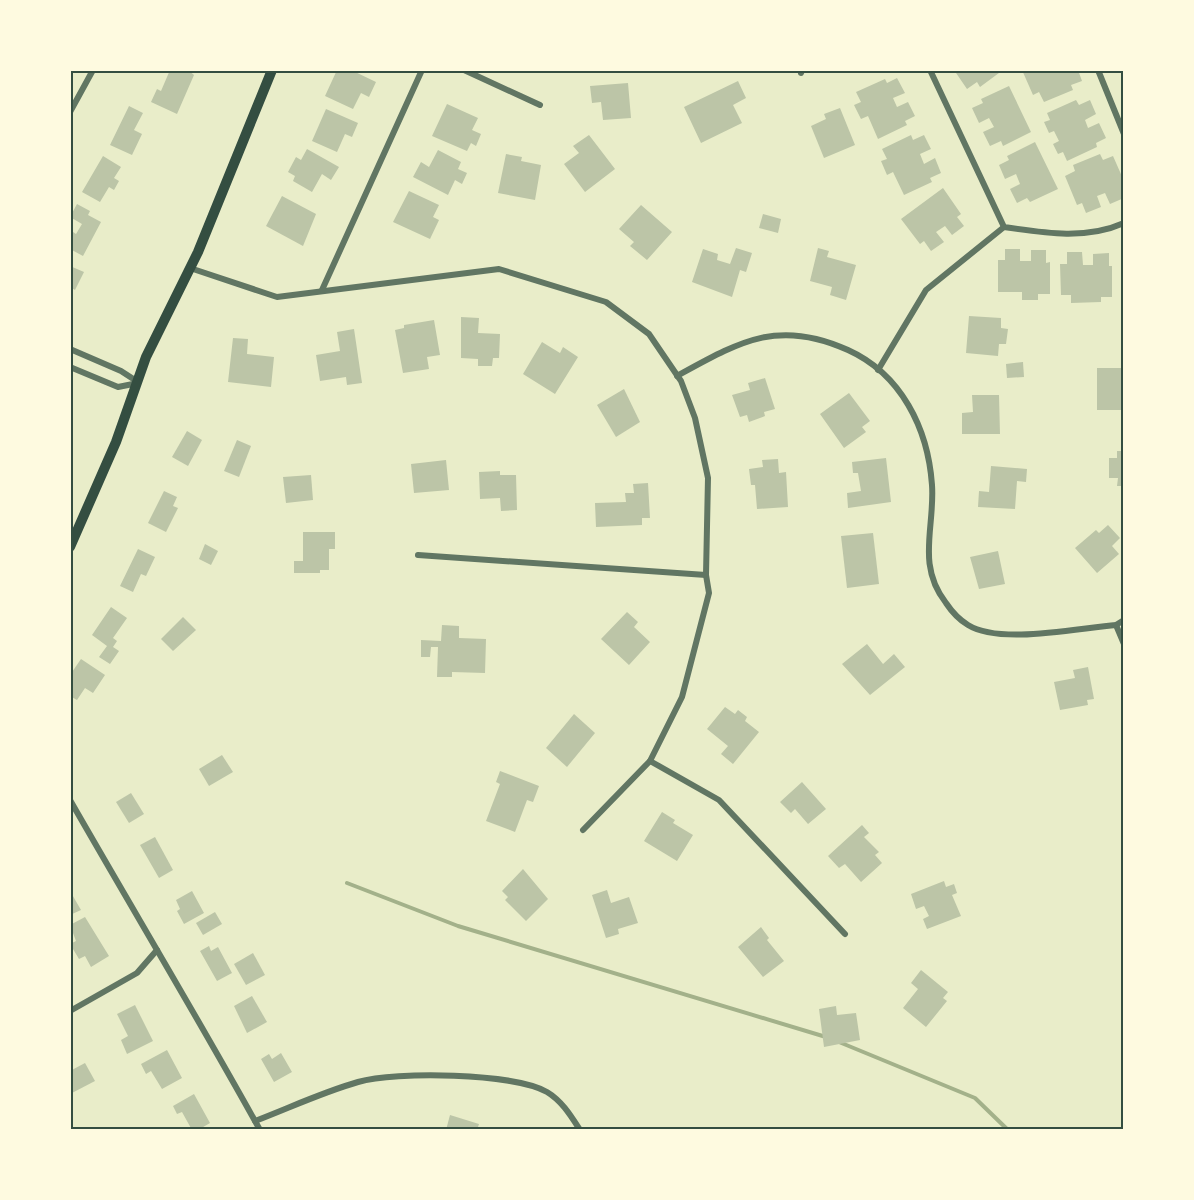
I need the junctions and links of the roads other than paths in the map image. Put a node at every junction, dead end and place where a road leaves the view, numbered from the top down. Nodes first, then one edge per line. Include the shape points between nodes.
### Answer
1 (93, 70) edge
2 (272, 70) edge
3 (422, 70) edge
4 (464, 70) edge
5 (930, 70) edge
6 (1098, 70) edge
7 (540, 105) dead end
8 (70, 112) edge
9 (1124, 134) edge
10 (1124, 223) edge
11 (1004, 227) junction
12 (189, 268) junction
13 (322, 290) junction
14 (70, 349) edge
15 (70, 367) edge
16 (879, 370) junction
17 (677, 376) junction
18 (138, 383) junction
19 (70, 547) edge
20 (418, 555) dead end
21 (706, 575) junction
22 (1124, 620) edge
23 (1116, 625) junction
24 (1124, 644) edge
25 (650, 761) junction
26 (70, 800) edge
27 (583, 830) dead end
28 (845, 934) dead end
29 (157, 950) junction
30 (70, 1011) edge
31 (255, 1121) junction
32 (260, 1130) edge
33 (580, 1130) edge

1 - 8 street
2 - 12 main road
3 - 13 street
4 - 7 street
5 - 11 street
6 - 9 street
10 - 11 street via 1106,231 1085,233 1052,234
11 - 16 street via 926,290
12 - 13 street via 277,297
12 - 18 main road via 146,357
13 - 17 street via 499,269 606,302 649,334
14 - 18 street via 122,370
15 - 18 street via 118,387
16 - 17 street via 856,353 824,339 792,335 749,339
16 - 23 street via 891,378 924,433 932,486 928,564 938,594 957,618 984,632 1016,636
17 - 21 street via 695,418 708,477
18 - 19 main road
20 - 21 street
21 - 25 street via 709,593 682,697
22 - 23 street
23 - 24 street
25 - 27 street
25 - 28 street via 718,800
26 - 29 street
29 - 30 street via 137,973
29 - 31 street
31 - 32 street
31 - 33 street via 357,1082 388,1076 467,1076 539,1089 560,1101

